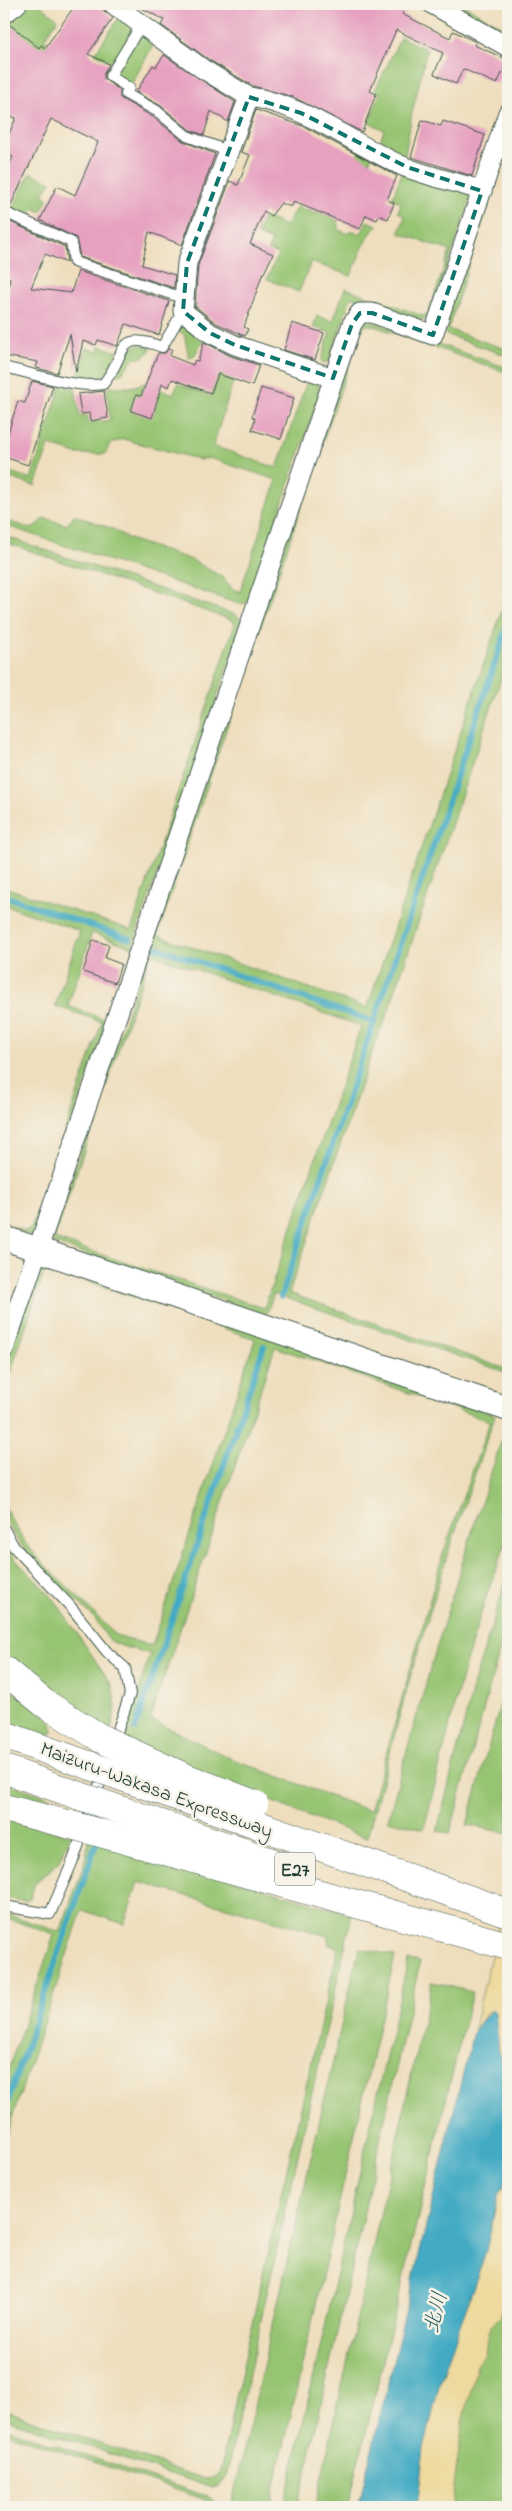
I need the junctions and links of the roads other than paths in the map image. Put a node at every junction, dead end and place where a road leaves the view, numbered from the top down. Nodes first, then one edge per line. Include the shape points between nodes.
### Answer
1 (17, 4) edge
2 (113, 4) edge
3 (432, 4) edge
4 (4, 14) edge
5 (141, 25) junction
6 (508, 47) edge
7 (249, 97) junction
8 (508, 113) edge
9 (228, 151) junction
10 (482, 191) junction
11 (4, 212) edge
12 (183, 304) junction
13 (4, 368) edge
14 (333, 378) junction
15 (4, 1238) edge
16 (37, 1250) junction
17 (4, 1349) edge
18 (508, 1409) edge
19 (4, 1530) edge
20 (4, 1670) edge
21 (4, 1735) edge
22 (4, 1769) edge
23 (4, 1808) edge
24 (508, 1896) edge
25 (4, 1906) edge
26 (508, 1913) edge
27 (508, 1945) edge

1 - 4 street
2 - 5 street
3 - 6 street
5 - 7 street via 226,85
5 - 9 lane via 110,76 129,88 126,94 157,111 187,136
7 - 9 street
7 - 10 street via 301,113 407,168
8 - 10 street
9 - 12 street via 187,263
10 - 14 street via 433,334 372,312 360,313 352,324
11 - 12 lane via 72,242 74,262
12 - 13 lane via 162,347 134,339 126,344 103,384 93,386
12 - 14 street via 210,333 235,345
14 - 16 street
15 - 16 street
16 - 17 street
16 - 18 street
19 - 25 lane via 14,1547 125,1668 130,1694 74,1858 50,1914
20 - 24 highway, bridge via 44,1703 102,1739 182,1776
21 - 26 highway, Maizuru-Wakasa Expressway / E27, bridge
22 - 27 highway, Maizuru-Wakasa Expressway / E27, bridge
23 - 27 highway, bridge

